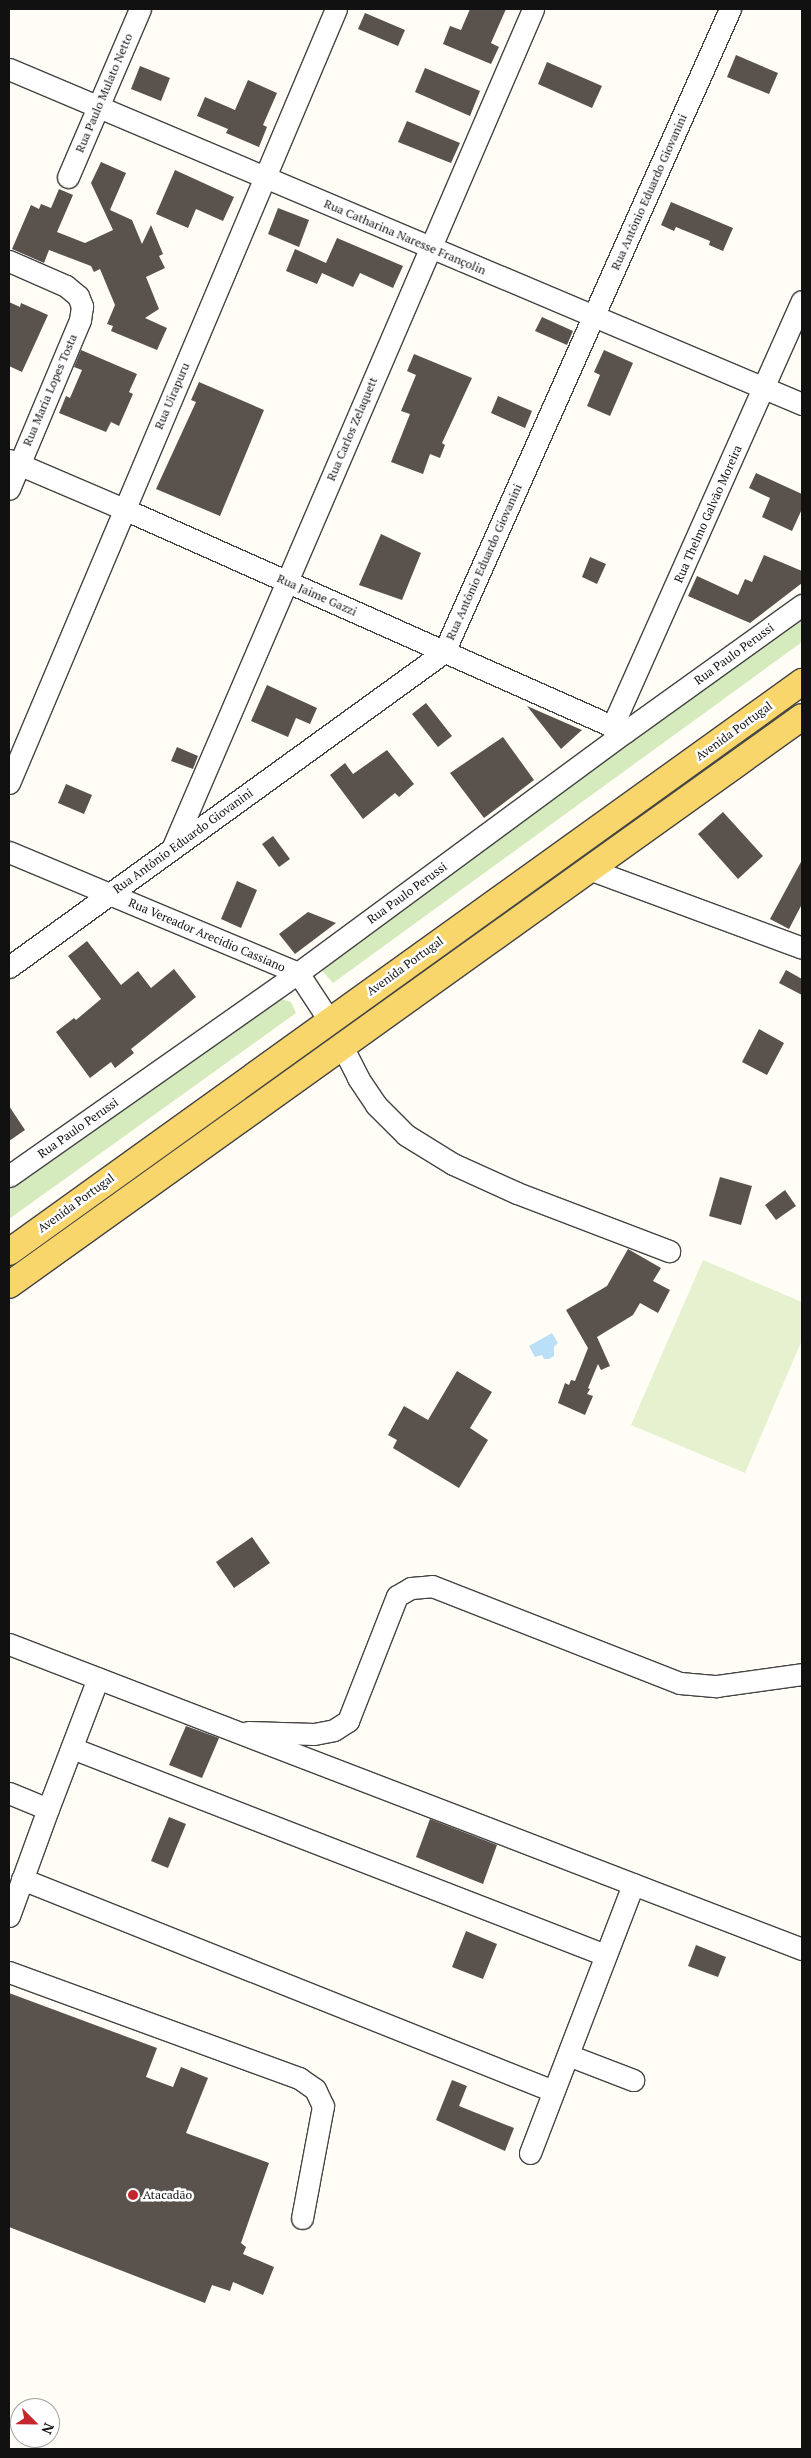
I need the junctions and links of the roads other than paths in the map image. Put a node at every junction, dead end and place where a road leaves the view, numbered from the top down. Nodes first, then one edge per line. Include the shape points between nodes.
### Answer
1 (140, 9) edge
2 (336, 9) edge
3 (534, 9) edge
4 (730, 9) edge
5 (9, 69) edge
6 (98, 107) junction
7 (68, 177) dead end
8 (265, 177) junction
9 (431, 247) junction
10 (9, 261) edge
11 (802, 301) edge
12 (594, 316) junction
13 (765, 388) junction
14 (802, 404) edge
15 (14, 463) edge
16 (9, 489) edge
17 (124, 510) junction
18 (287, 582) junction
19 (802, 605) edge
20 (444, 652) junction
21 (802, 682) edge
22 (802, 716) edge
23 (618, 729) junction
24 (9, 783) edge
25 (171, 850) junction
26 (9, 852) edge
27 (589, 869) junction
28 (109, 894) junction
29 (802, 948) edge
30 (9, 967) edge
31 (298, 973) junction
32 (329, 1020) junction
33 (342, 1046) junction
34 (9, 1176) edge
35 (83, 1198) junction
36 (98, 1220) junction
37 (32, 1235) junction
38 (669, 1251) dead end
39 (9, 1252) edge
40 (47, 1256) junction
41 (9, 1285) edge
42 (9, 1644) edge
43 (802, 1674) edge
44 (98, 1678) junction
45 (237, 1732) junction
46 (72, 1748) junction
47 (9, 1793) edge
48 (48, 1809) junction
49 (22, 1879) junction
50 (633, 1884) junction
51 (9, 1916) edge
52 (802, 1949) edge
53 (606, 1955) junction
54 (9, 1972) edge
55 (568, 2055) junction
56 (634, 2080) dead end
57 (553, 2091) junction
58 (530, 2152) dead end
59 (302, 2218) dead end

1 - 6 street, Rua Paulo Mulato Netto
2 - 8 street, Rua Uirapuru
3 - 9 street, Rua Carlos Zelaquett
4 - 12 street, Rua Antônio Eduardo Giovanini
5 - 6 street, Rua Catharina Naresse Françolin
6 - 7 street, Rua Paulo Mulato Netto
6 - 8 street, Rua Catharina Naresse Françolin
8 - 9 street, Rua Catharina Naresse Françolin
8 - 17 street, Rua Uirapuru
9 - 12 street, Rua Catharina Naresse Françolin
9 - 18 street, Rua Carlos Zelaquett
10 - 15 street, Rua Maria Lopes Tosta via 66,286 78,296 82,306 80,320
11 - 13 street, Rua Thelmo Galvão Moreira
12 - 13 street, Rua Catharina Naresse Françolin
12 - 20 street, Rua Antônio Eduardo Giovanini
13 - 14 street, Rua Catharina Naresse Françolin
13 - 23 street, Rua Thelmo Galvão Moreira
15 - 16 street, Rua Maria Lopes Tosta
15 - 17 street, Rua Jaime Gazzi
17 - 18 street, Rua Jaime Gazzi
17 - 24 street, Rua Uirapuru
18 - 20 street, Rua Jaime Gazzi
18 - 25 street, Rua Carlos Zelaquett
19 - 23 street, Rua Paulo Perussi
20 - 23 street, Rua Jaime Gazzi
20 - 25 street, Rua Antônio Eduardo Giovanini
21 - 32 main road, Avenida Portugal
22 - 27 main road
23 - 31 street, Rua Paulo Perussi
25 - 28 street, Rua Antônio Eduardo Giovanini
26 - 28 street, Rua Vereador Arecidio Cassiano
27 - 29 street
27 - 33 main road
28 - 30 street, Rua Antônio Eduardo Giovanini
28 - 31 street, Rua Vereador Arecidio Cassiano
31 - 32 street, Rua Vereador Arecidio Cassiano
31 - 34 street, Rua Paulo Perussi
32 - 35 main road, Avenida Portugal
33 - 36 main road
33 - 38 street via 376,1105 406,1135 453,1164 517,1193
35 - 36 main road
35 - 37 main road, Avenida Portugal
36 - 40 main road
37 - 39 main road, Avenida Portugal
37 - 40 main road
40 - 41 main road
42 - 44 street
43 - 45 street via 717,1686 680,1682 432,1586 411,1588 397,1596 348,1721 334,1730 314,1734
44 - 45 street
44 - 46 street
45 - 50 street
46 - 48 street
46 - 53 street
47 - 48 street
48 - 49 street
49 - 51 street
49 - 57 street
50 - 52 street
50 - 53 street
53 - 55 street
54 - 59 street via 299,2078 315,2089 323,2106
55 - 56 street
55 - 57 street
57 - 58 street

